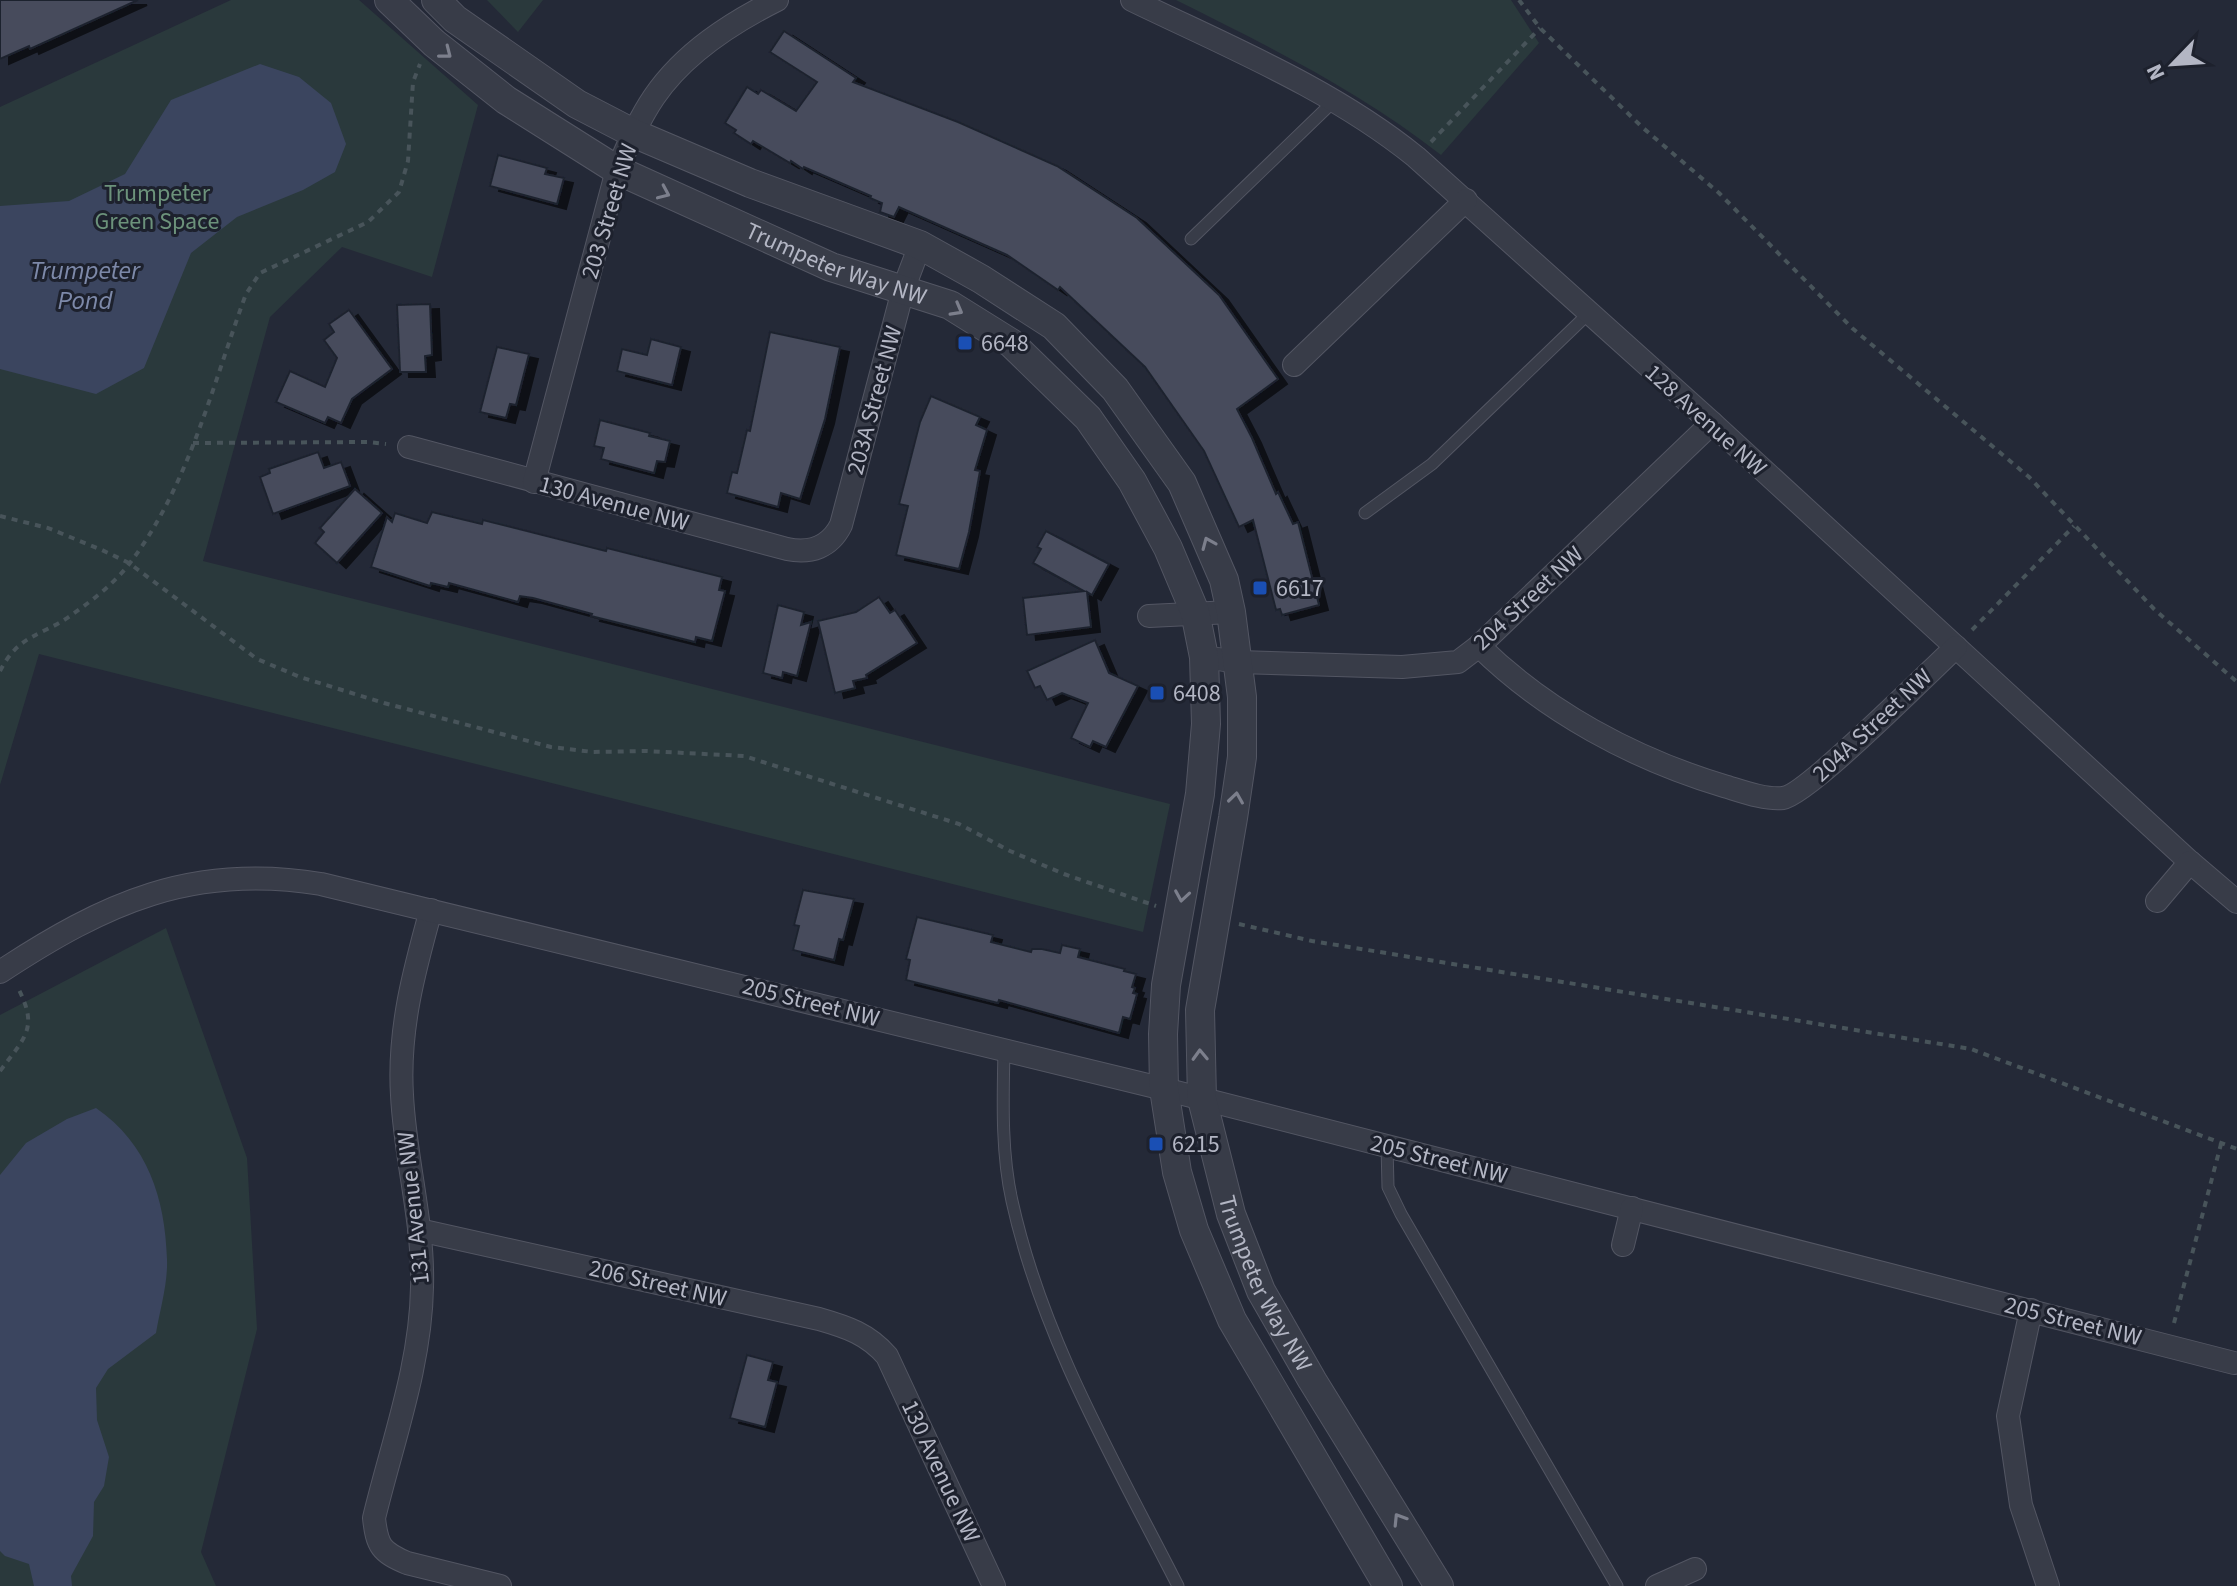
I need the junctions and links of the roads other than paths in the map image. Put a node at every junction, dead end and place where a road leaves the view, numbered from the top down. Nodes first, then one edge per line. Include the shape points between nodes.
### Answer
1 (389, 0) edge
2 (436, 0) edge
3 (777, 0) edge
4 (1132, 0) edge
5 (1334, 101) junction
6 (633, 133) junction
7 (617, 170) junction
8 (1466, 200) junction
9 (1191, 239) dead end
10 (920, 245) junction
11 (903, 290) junction
12 (1588, 314) junction
13 (1294, 365) dead end
14 (1712, 423) junction
15 (409, 447) road end
16 (534, 482) junction
17 (1365, 513) dead end
18 (820, 547) joint
19 (1195, 612) junction
20 (1231, 612) junction
21 (1149, 616) dead end
22 (1479, 646) junction
23 (1956, 647) junction
24 (1204, 657) junction
25 (1238, 662) junction
26 (2190, 862) junction
27 (2157, 901) dead end
28 (2237, 902) edge
29 (431, 910) junction
30 (8, 979) edge
31 (1004, 1049) junction
32 (1164, 1089) junction
33 (1202, 1099) junction
34 (1387, 1146) junction
35 (1632, 1208) junction
36 (419, 1230) junction
37 (1623, 1245) dead end
38 (2031, 1310) junction
39 (887, 1356) joint
40 (2234, 1363) dead end
41 (1695, 1569) dead end
42 (500, 1586) edge
43 (994, 1586) edge
44 (1178, 1586) edge
45 (1388, 1586) edge
46 (1439, 1586) edge
47 (1617, 1586) edge
48 (1657, 1586) edge
49 (2048, 1586) edge

1 -> 7 street, Trumpeter Way NW via 506,100
2 - 6 street, Trumpeter Way NW via 455,19 577,104
3 - 6 street, 203 Street NW via 745,16 676,69
4 - 5 street, 128 Avenue NW
5 - 8 street, 128 Avenue NW via 1416,157
5 - 9 lane
6 - 7 street, 203 Street NW
6 - 10 street, Trumpeter Way NW via 750,183
7 -> 11 street, Trumpeter Way NW via 831,267
7 - 16 street, 203 Street NW
8 - 12 street, 128 Avenue NW
8 - 13 street
10 - 11 street, 203A Street NW
20 -> 10 street, Trumpeter Way NW via 1224,580 1182,483 1115,389 1054,326
11 - 18 street, 203A Street NW via 841,525
11 -> 19 street, Trumpeter Way NW via 950,305 1011,343 1088,418 1132,481
12 - 14 street, 128 Avenue NW
12 - 17 lane via 1432,464
14 - 22 street, 204 Street NW
14 - 23 street, 128 Avenue NW
15 - 16 street, 130 Avenue NW
16 - 18 street, 130 Avenue NW via 787,549
19 - 20 street
19 - 21 street
19 - 24 street, Trumpeter Way NW
20 - 25 street, Trumpeter Way NW
22 - 23 street, 204A Street NW via 1511,678 1611,741 1717,784 1785,798 1818,776
22 - 25 street, 204 Street NW via 1458,662 1436,665
23 - 26 street, 128 Avenue NW
24 - 25 street, 204 Street NW
24 -> 32 street, Trumpeter Way NW via 1200,794 1166,985
33 -> 25 street, Trumpeter Way NW via 1200,1010 1242,757
26 - 27 street
26 - 28 street, 128 Avenue NW
29 - 30 street, 205 Street NW via 291,879 186,884 118,905 70,930
29 - 31 street, 205 Street NW
29 - 36 street, 131 Avenue NW via 406,1006 402,1065
31 - 32 street, 205 Street NW
31 - 44 lane via 1002,1118 1012,1199 1036,1288 1065,1361
32 - 33 street, 205 Street NW
32 - 45 street, Trumpeter Way NW via 1177,1172 1214,1282 1253,1359
33 - 34 street, 205 Street NW
46 -> 33 street, Trumpeter Way NW via 1261,1291 1231,1214
34 - 35 street, 205 Street NW
34 - 47 lane via 1388,1187 1401,1214
35 - 37 street
35 - 38 street, 205 Street NW
36 - 39 street, 206 Street NW via 819,1319 862,1333
36 - 42 street, 131 Avenue NW via 417,1348 374,1518 377,1539 382,1550 407,1563
38 - 40 street, 205 Street NW
38 - 49 street via 2008,1416 2021,1505
39 - 43 street, 130 Avenue NW
41 - 48 street

